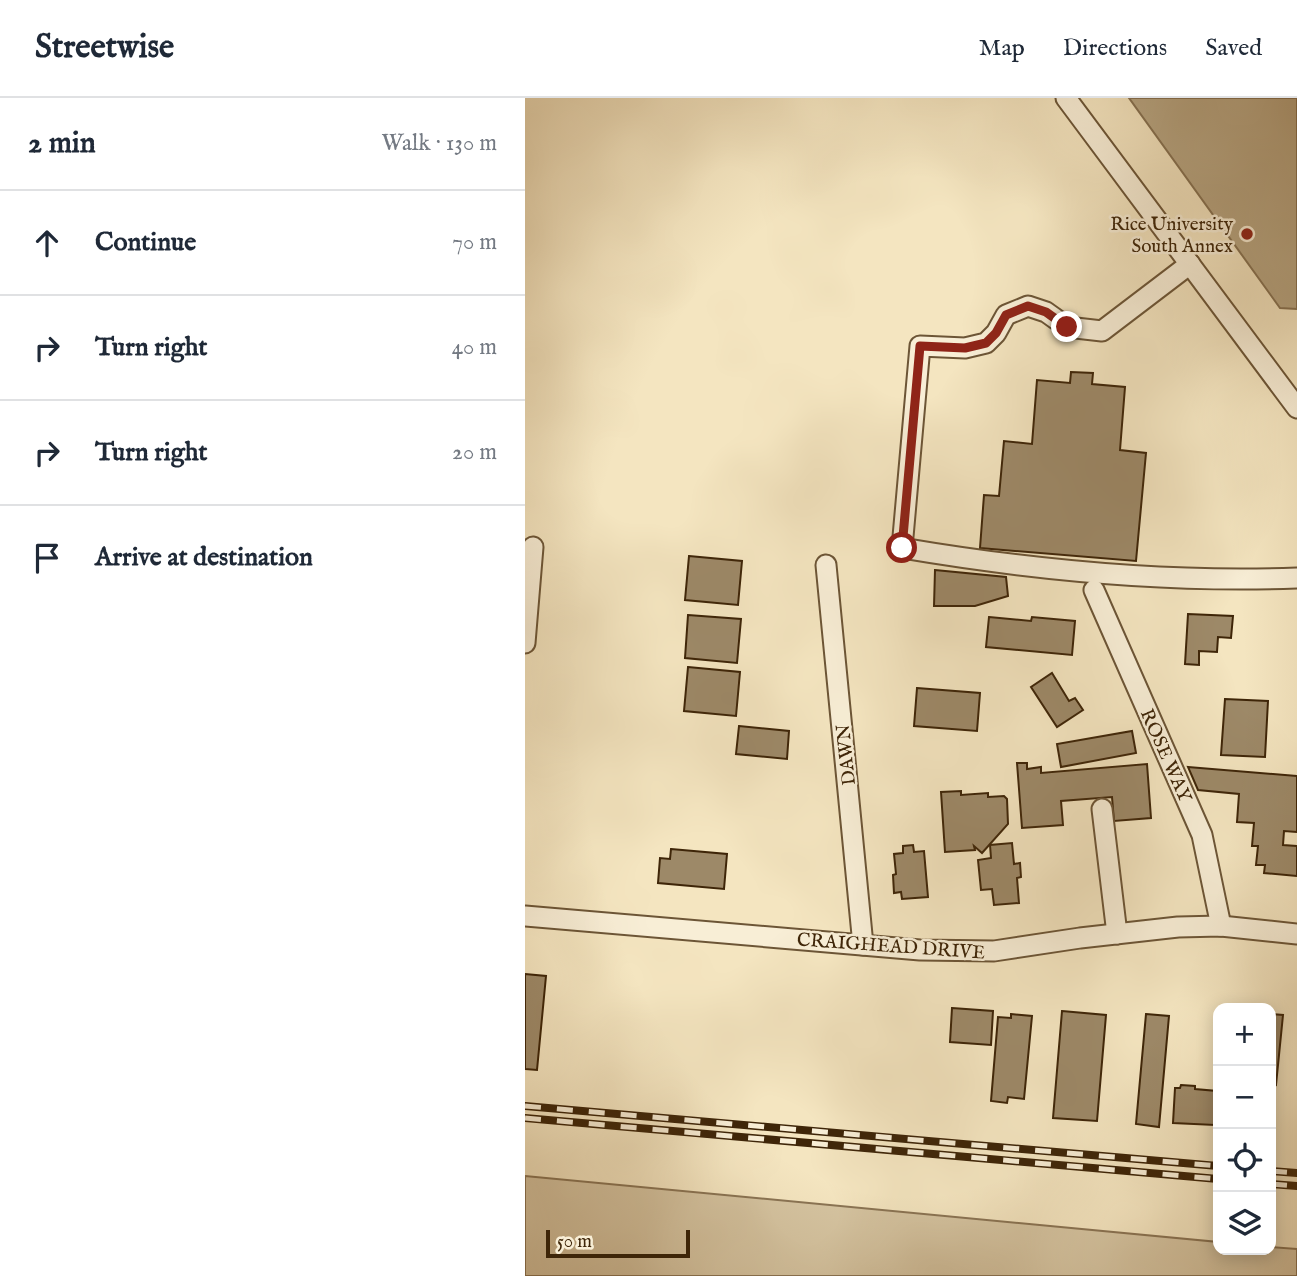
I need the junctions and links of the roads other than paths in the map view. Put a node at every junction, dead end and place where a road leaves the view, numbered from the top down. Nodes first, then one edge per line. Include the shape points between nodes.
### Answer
1 (1066, 98) edge
2 (1190, 264) junction
3 (1297, 408) edge
4 (533, 547) dead end
5 (826, 565) dead end
6 (1297, 578) edge
7 (1094, 590) dead end
8 (525, 643) edge
9 (1102, 809) dead end
10 (525, 916) edge
11 (1221, 926) junction
12 (1117, 934) junction
13 (1297, 934) edge
14 (863, 945) junction

1 - 2 street
2 - 3 street
2 - 6 street via 1102,331 1067,327 1028,306 1006,315 986,343 965,348 920,346 902,548 994,562 1140,575
4 - 8 street
5 - 14 street, DAWN
7 - 11 street, ROSE WAY via 1202,835
9 - 12 street
10 - 14 street, CRAIGHEAD DRIVE
11 - 12 street, CRAIGHEAD DRIVE
11 - 13 street, CRAIGHEAD DRIVE
12 - 14 street, CRAIGHEAD DRIVE via 994,951

